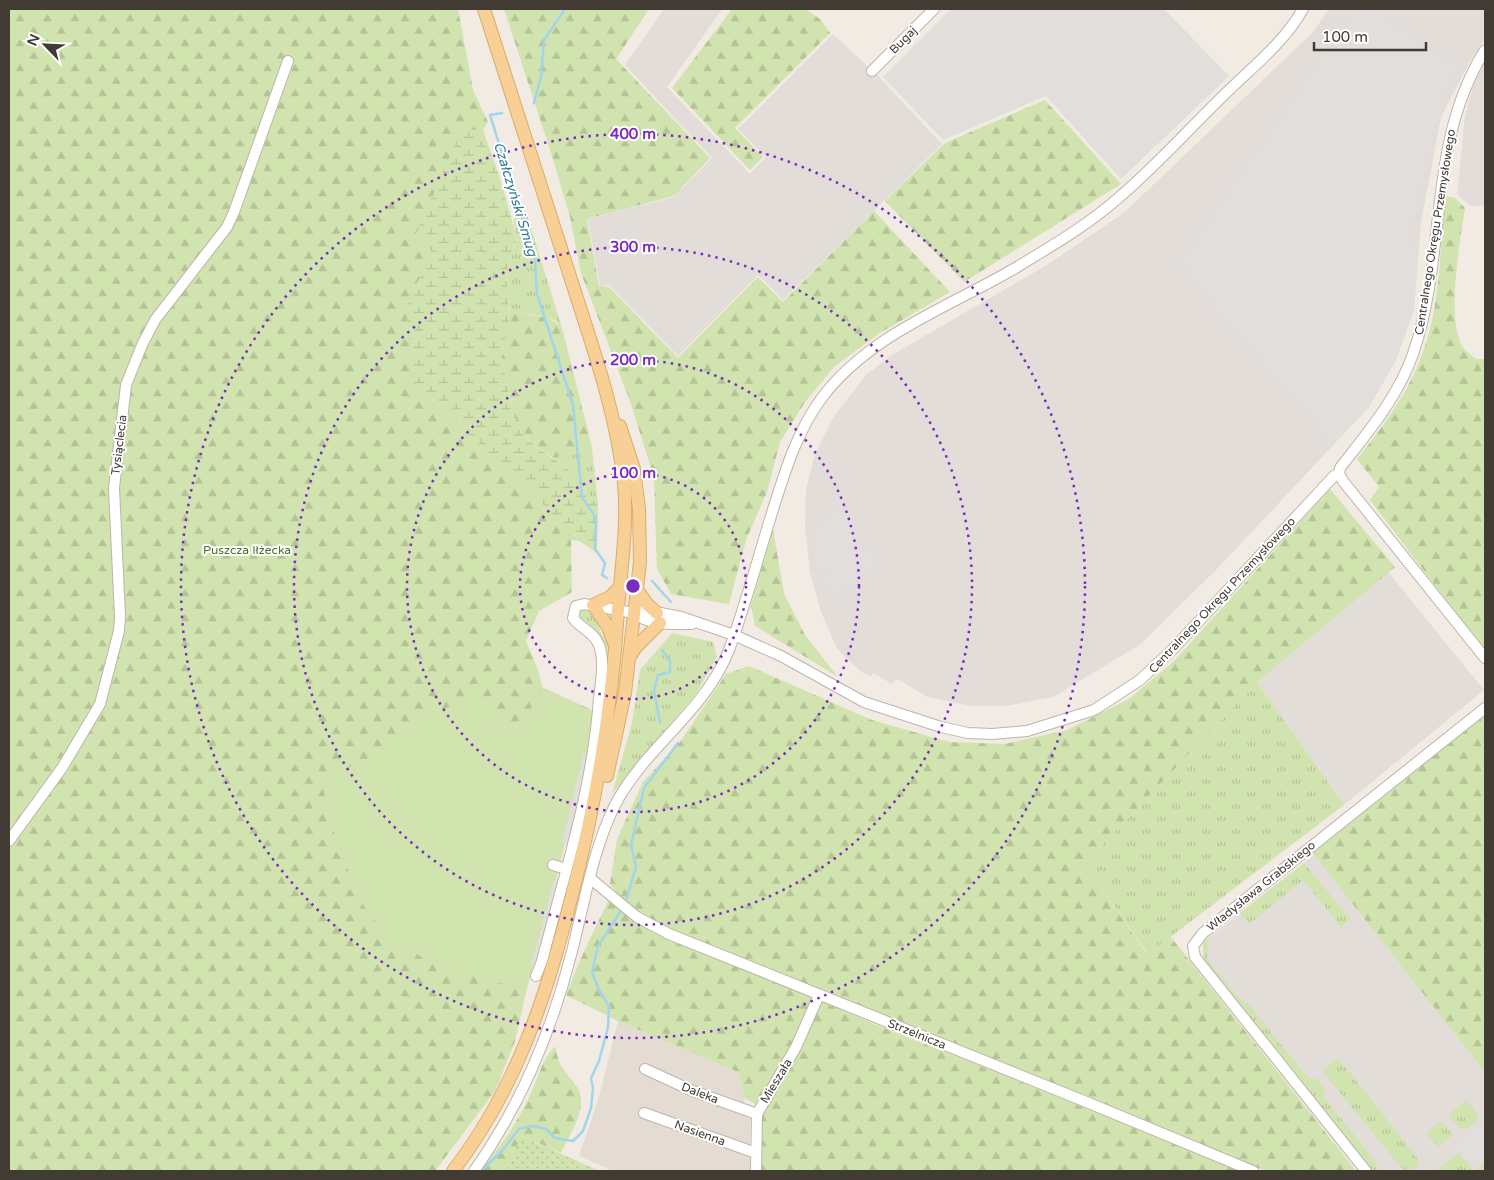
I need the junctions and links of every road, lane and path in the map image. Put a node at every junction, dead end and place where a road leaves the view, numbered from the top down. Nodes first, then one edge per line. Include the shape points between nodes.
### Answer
1 (484, 9) edge
2 (934, 9) edge
3 (1304, 9) edge
4 (1485, 50) edge
5 (288, 61) dead end
6 (872, 71) dead end
7 (606, 389) junction
8 (1339, 474) junction
9 (620, 587) junction
10 (636, 588) junction
11 (593, 605) junction
12 (618, 610) junction
13 (634, 613) junction
14 (658, 618) junction
15 (734, 635) junction
16 (616, 650) junction
17 (630, 656) junction
18 (1485, 658) edge
19 (1485, 708) edge
20 (586, 840) junction
21 (9, 841) edge
22 (553, 865) dead end
23 (566, 868) junction
24 (591, 879) junction
25 (536, 976) dead end
26 (819, 995) junction
27 (645, 1069) dead end
28 (644, 1113) dead end
29 (757, 1114) junction
30 (756, 1153) junction
31 (453, 1171) edge
32 (474, 1171) edge
33 (756, 1171) edge
34 (1253, 1171) edge
35 (1366, 1171) edge

1 - 7 main road
2 - 6 street, Bugaj
3 - 15 street via 1267,54 1118,199 1019,266 879,342 836,380 813,411 791,455
4 - 8 street, Centralnego Okręgu Przemysłowego via 1463,94 1449,136 1424,312 1413,354 1390,402 1340,468
5 - 21 street, Tysiąclecia via 227,227 154,320 130,372 114,488 120,623 100,704 62,768
7 - 9 main road via 624,483
7 - 10 main road via 634,469 640,535
8 - 15 street, Centralnego Okręgu Przemysłowego via 1150,673 1094,710 1038,728 1000,734 968,733 923,722 855,698 781,656
8 - 18 street
9 - 11 main road via 610,597
9 - 12 main road
10 - 13 main road
10 - 14 main road
11 - 12 street, Centralnego Okręgu Przemysłowego
11 - 16 main road via 608,627
11 - 23 street via 576,606 572,615 576,623 589,631 598,643 602,671 594,749
12 - 13 street, Centralnego Okręgu Przemysłowego
12 - 16 main road
13 - 14 street, Centralnego Okręgu Przemysłowego via 645,610
13 - 17 main road
14 - 15 street, Centralnego Okręgu Przemysłowego via 681,617
14 - 17 main road
15 - 24 street via 708,690 635,772 617,802 603,835
16 - 20 main road via 608,727
17 - 20 main road via 604,788
19 - 35 street, Władysława Grabskiego via 1221,918 1197,938 1193,946 1195,957
20 - 31 main road via 554,966 535,1023 493,1112
22 - 23 street
23 - 25 street
24 - 26 street, Strzelnicza via 653,926
24 - 32 street via 546,1040 522,1094
26 - 29 street, Mieszała via 796,1048
26 - 34 street, Strzelnicza
27 - 29 street, Daleka via 693,1091
28 - 30 street, Nasienna
29 - 30 street, Mieszała
30 - 33 street, Mieszała

